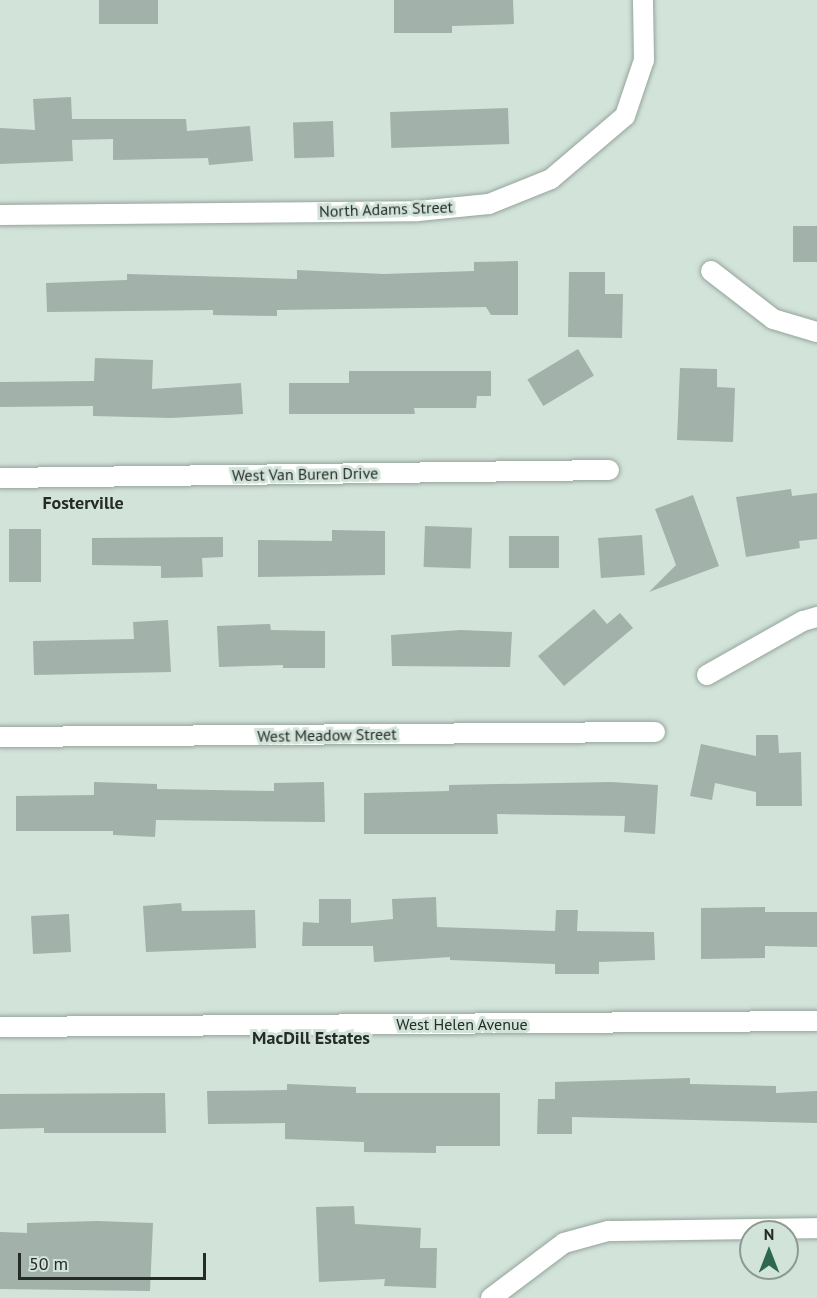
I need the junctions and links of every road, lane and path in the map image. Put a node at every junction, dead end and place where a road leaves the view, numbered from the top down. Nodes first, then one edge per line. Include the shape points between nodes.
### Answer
1 (643, 0) edge
2 (0, 215) edge
3 (711, 271) dead end
4 (817, 332) edge
5 (609, 470) dead end
6 (0, 478) edge
7 (817, 617) edge
8 (707, 675) dead end
9 (655, 732) dead end
10 (0, 738) edge
11 (817, 1021) edge
12 (0, 1028) edge
13 (817, 1228) edge
14 (491, 1298) edge

1 - 2 street, North Adams Street via 644,60 625,116 551,179 489,204 418,211
3 - 4 street via 773,319
5 - 6 street, West Van Buren Drive
7 - 8 street
9 - 10 street, West Meadow Street
11 - 12 street, West Helen Avenue
13 - 14 street via 608,1231 564,1243

